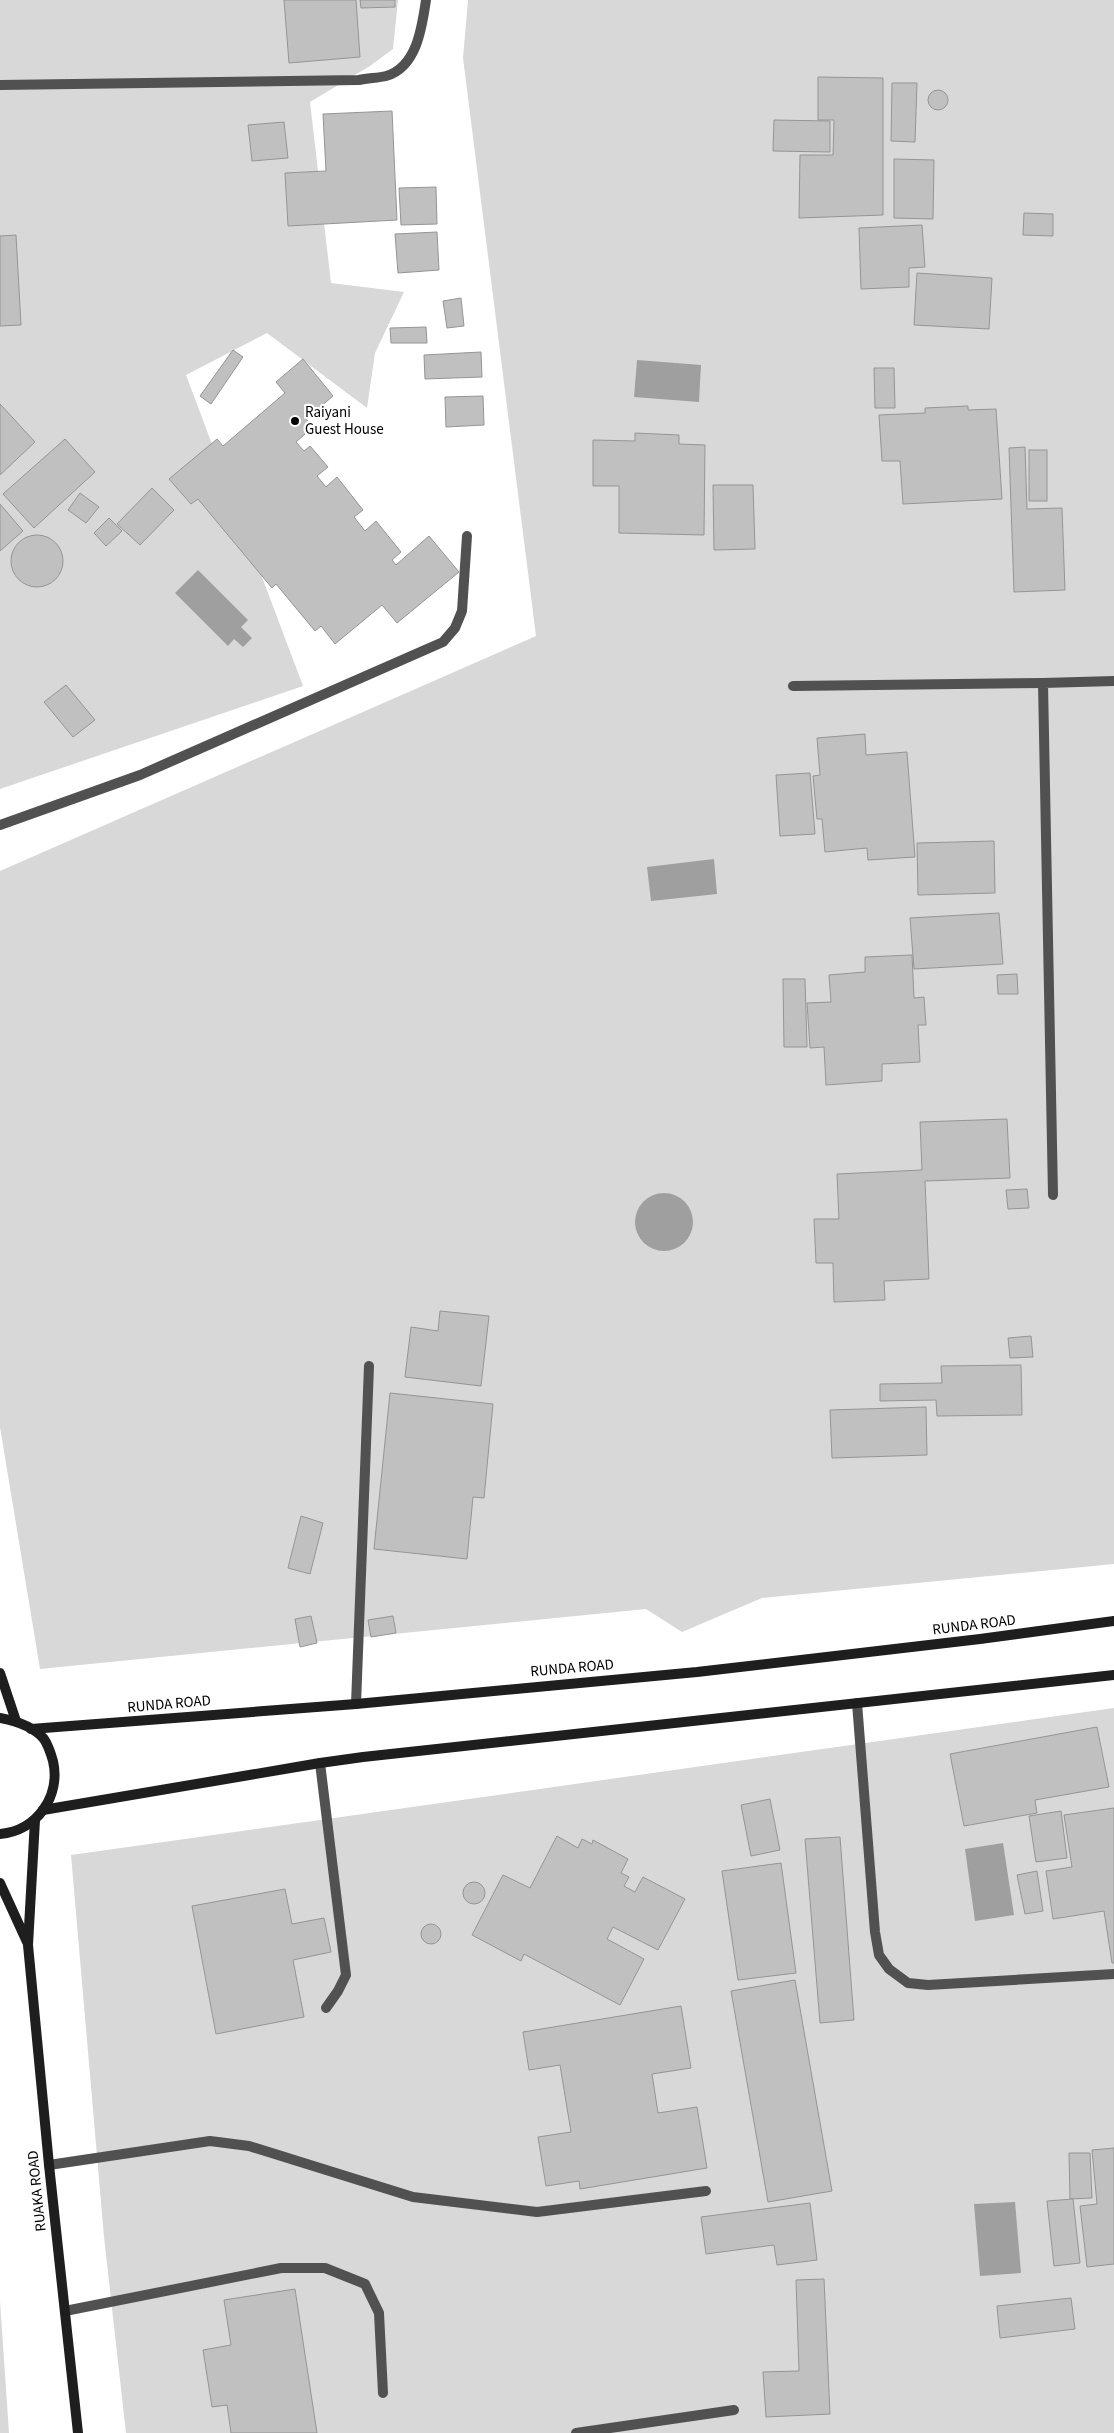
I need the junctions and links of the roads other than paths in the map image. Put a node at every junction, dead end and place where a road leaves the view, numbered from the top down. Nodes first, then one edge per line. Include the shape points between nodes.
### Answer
1 (426, 0) edge
2 (0, 85) edge
3 (467, 536) dead end
4 (1114, 681) edge
5 (1043, 683) junction
6 (793, 686) dead end
7 (0, 825) edge
8 (1052, 1195) dead end
9 (369, 1366) dead end
10 (1114, 1621) edge
11 (0, 1673) edge
12 (1114, 1675) edge
13 (356, 1704) junction
14 (857, 1704) junction
15 (0, 1718) edge
16 (16, 1721) junction
17 (31, 1729) junction
18 (320, 1763) junction
19 (43, 1810) junction
20 (35, 1820) junction
21 (0, 1834) edge
22 (0, 1883) edge
23 (28, 1945) junction
24 (1114, 1974) edge
25 (326, 2008) dead end
26 (49, 2165) junction
27 (706, 2191) dead end
28 (65, 2311) junction
29 (383, 2394) dead end
30 (734, 2410) dead end
31 (78, 2433) edge
32 (576, 2433) edge

1 - 2 street via 422,26 408,63 388,76 359,80
3 - 7 street via 462,611 455,628 442,642 140,775
4 - 5 street
5 - 6 street
5 - 8 street
9 - 13 street
10 - 13 street, RUNDA ROAD via 980,1640 697,1672
11 - 16 street
12 - 14 street
13 - 17 street, RUNDA ROAD
14 - 18 street
14 - 24 street via 875,1932 879,1955 889,1968 908,1984 928,1985
15 - 16 street
16 - 17 street
17 - 19 street via 45,1740 56,1772 54,1790
18 - 19 street
18 - 25 street via 346,1974
19 - 20 street
20 - 21 street via 20,1830
20 - 23 street, RUAKA ROAD
22 - 23 street, RUAKA ROAD
23 - 26 street, RUAKA ROAD
26 - 27 street via 210,2141 249,2146 413,2197 537,2212
26 - 28 street, RUAKA ROAD
28 - 29 street via 282,2268 325,2268 365,2284 379,2313
28 - 31 street, RUAKA ROAD
30 - 32 street

